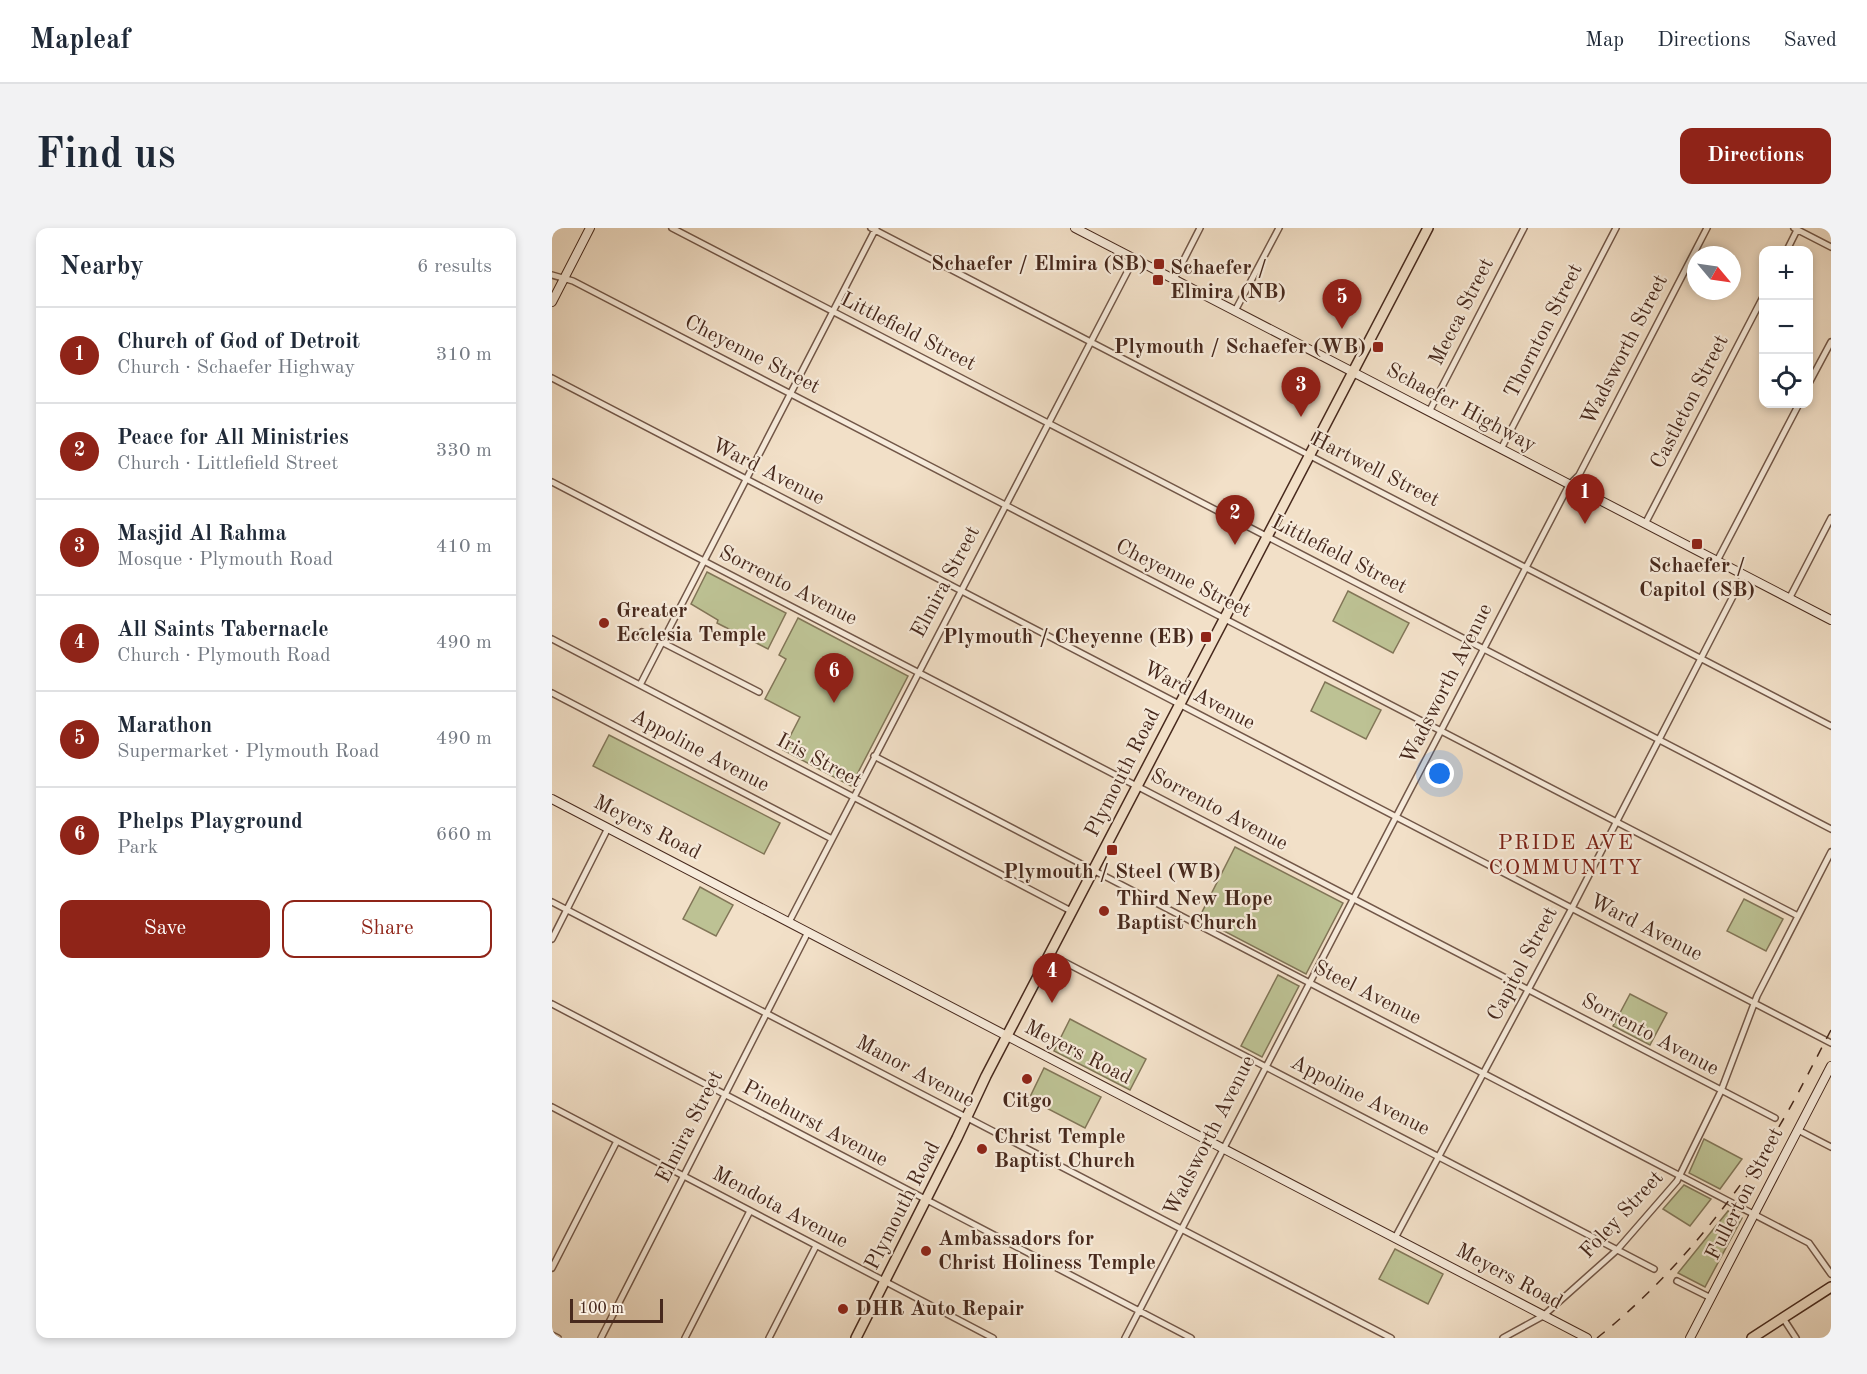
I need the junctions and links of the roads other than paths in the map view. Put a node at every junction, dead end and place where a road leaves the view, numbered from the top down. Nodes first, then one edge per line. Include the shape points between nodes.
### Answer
1 (590, 228) edge
2 (672, 228) edge
3 (1075, 228) edge
4 (1200, 228) edge
5 (1279, 228) edge
6 (1428, 228) edge
7 (1524, 228) edge
8 (1616, 228) edge
9 (1707, 228) edge
10 (874, 229) edge
11 (1796, 229) edge
12 (1789, 246) edge
13 (1831, 247) edge
14 (1134, 259) junction
15 (552, 274) edge
16 (564, 278) junction
17 (1174, 279) junction
18 (1761, 300) edge
19 (552, 302) edge
20 (1235, 311) junction
21 (833, 312) junction
22 (1091, 341) junction
23 (1831, 342) edge
24 (1352, 372) junction
25 (1813, 377) edge
26 (552, 378) edge
27 (791, 394) junction
28 (1797, 408) edge
29 (1429, 412) junction
30 (1048, 423) junction
31 (1501, 449) junction
32 (1309, 454) junction
33 (746, 478) junction
34 (552, 482) edge
35 (1569, 485) junction
36 (1006, 505) junction
37 (1831, 518) edge
38 (1645, 524) junction
39 (1266, 536) junction
40 (703, 561) junction
41 (1717, 561) junction
42 (1527, 567) junction
43 (1744, 575) junction
44 (961, 591) junction
45 (1789, 598) junction
46 (1224, 618) junction
47 (1831, 620) edge
48 (642, 632) dead end
49 (552, 639) edge
50 (661, 642) junction
51 (1484, 649) junction
52 (1701, 658) junction
53 (918, 672) junction
54 (640, 685) junction
55 (759, 692) dead end
56 (552, 693) edge
57 (1179, 704) junction
58 (1831, 726) edge
59 (1442, 731) junction
60 (1659, 740) junction
61 (874, 756) junction
62 (1136, 786) junction
63 (853, 798) junction
64 (552, 799) edge
65 (1397, 817) junction
66 (1617, 822) junction
67 (608, 828) junction
68 (1831, 830) edge
69 (832, 839) junction
70 (1831, 852) edge
71 (1093, 870) junction
72 (1353, 899) junction
73 (552, 902) edge
74 (1572, 908) junction
75 (567, 909) junction
76 (1071, 911) junction
77 (1798, 916) junction
78 (789, 922) junction
79 (808, 932) junction
80 (552, 939) edge
81 (1049, 954) junction
82 (1310, 982) junction
83 (1528, 990) junction
84 (1754, 1003) junction
85 (552, 1004) edge
86 (766, 1013) junction
87 (1007, 1036) junction
88 (1831, 1043) edge
89 (1265, 1065) junction
90 (1831, 1065) edge
91 (1484, 1073) junction
92 (1721, 1091) junction
93 (725, 1095) junction
94 (552, 1107) edge
95 (967, 1118) junction
96 (1774, 1118) dead end
97 (1798, 1130) junction
98 (617, 1141) junction
99 (1831, 1147) edge
100 (1222, 1148) junction
101 (1440, 1156) junction
102 (683, 1176) junction
103 (1680, 1176) junction
104 (926, 1200) junction
105 (750, 1211) junction
106 (1754, 1215) junction
107 (1180, 1229) junction
108 (1395, 1238) junction
109 (816, 1246) junction
110 (1617, 1250) junction
111 (552, 1268) edge
112 (1654, 1269) dead end
113 (1831, 1275) edge
114 (1677, 1281) dead end
115 (885, 1282) junction
116 (1831, 1287) edge
117 (1711, 1298) junction
118 (1138, 1311) junction
119 (1543, 1316) junction
120 (1784, 1318) junction
121 (552, 1335) edge
122 (558, 1338) edge
123 (601, 1338) edge
124 (685, 1338) edge
125 (769, 1338) edge
126 (856, 1338) edge
127 (993, 1338) edge
128 (1125, 1338) edge
129 (1191, 1338) edge
130 (1391, 1338) edge
131 (1503, 1338) edge
132 (1587, 1338) edge
133 (1690, 1338) edge
134 (1752, 1338) edge
135 (1796, 1338) edge

1 - 16 street
2 - 21 street, Littlefield Street
3 - 14 street, Schaefer Highway
4 - 17 street
5 - 20 street
6 - 24 main road, Plymouth Road
7 - 29 street, Mecca Street
8 - 31 street, Thornton Street
9 - 35 street, Wadsworth Street via 1579,475
10 - 21 street
10 - 22 street, Hartwell Street
11 - 12 street
11 - 13 street
14 - 17 street, Schaefer Highway
14 - 22 street, Elmira Street
15 - 16 street, Cheyenne Street
16 - 19 street
16 - 27 street, Cheyenne Street
17 - 20 street, Schaefer Highway
18 - 38 street, Castleton Street
20 - 24 street, Schaefer Highway
21 - 27 street
21 - 30 street, Littlefield Street
22 - 30 street, Elmira Street
22 - 32 street, Hartwell Street
23 - 25 street
24 - 29 street, Schaefer Highway
24 - 32 main road, Plymouth Road
26 - 33 street, Ward Avenue
27 - 33 street
27 - 36 street, Cheyenne Street
28 - 41 street
29 - 31 street, Schaefer Highway
30 - 36 street, Elmira Street
30 - 39 street, Littlefield Street
31 - 35 street, Schaefer Highway
32 - 39 main road, Plymouth Road
32 - 42 street, Hartwell Street
33 - 40 street
33 - 44 street, Ward Avenue
34 - 40 street, Sorrento Avenue
35 - 38 street, Schaefer Highway
35 - 42 street, Wadsworth Avenue
36 - 44 street, Elmira Street
36 - 46 street, Cheyenne Street
37 - 45 street
38 - 41 street, Schaefer Highway
39 - 46 main road, Plymouth Road
39 - 51 street, Littlefield Street
40 - 50 street
40 - 53 street, Sorrento Avenue
41 - 43 street, Schaefer Highway
42 - 51 street, Wadsworth Avenue
42 - 52 street, Hartwell Street
43 - 45 street, Schaefer Highway
43 - 52 street, Capitol Street
44 - 53 street, Elmira Street
44 - 57 street, Ward Avenue
45 - 47 street, Schaefer Highway
46 - 57 main road, Plymouth Road
46 - 59 street, Cheyenne Street
48 - 50 street
49 - 54 street, Iris Street
50 - 54 street
50 - 55 street
51 - 59 street, Wadsworth Avenue
51 - 60 street, Littlefield Street
52 - 58 street, Hartwell Street
52 - 60 street, Capitol Street
53 - 61 street, Elmira Street
53 - 62 street, Sorrento Avenue
54 - 63 street, Iris Street
56 - 69 street, Appoline Avenue
57 - 62 main road, Plymouth Road
57 - 65 street, Ward Avenue
59 - 65 street, Wadsworth Avenue
59 - 66 street, Cheyenne Street
60 - 66 street, Capitol Street
60 - 68 street, Littlefield Street
61 - 63 street, Elmira Street
61 - 71 street, Steel Avenue
62 - 71 main road, Plymouth Road
62 - 72 street, Sorrento Avenue
63 - 69 street, Elmira Street
63 - 76 street, Iris Street
64 - 67 street, Meyers Road
65 - 72 street, Wadsworth Avenue
65 - 74 street, Ward Avenue
66 - 74 street, Capitol Street
66 - 77 street, Cheyenne Street
67 - 75 street
67 - 78 street, Meyers Road
69 - 78 street, Elmira Street
70 - 77 street, Foley Street
71 - 76 main road, Plymouth Road
71 - 82 street, Steel Avenue
72 - 82 street
72 - 83 street, Sorrento Avenue
73 - 75 street, Manor Avenue
74 - 83 street, Capitol Street
74 - 84 street, Ward Avenue
75 - 80 street
75 - 86 street, Manor Avenue
76 - 81 main road, Plymouth Road
77 - 84 street, Foley Street
78 - 79 street, Meyers Road
79 - 86 street, Elmira Street
79 - 87 street, Meyers Road
81 - 87 main road, Plymouth Road
81 - 89 street, Appoline Avenue
82 - 89 street, Wadsworth Avenue
82 - 91 street, Steel Avenue
83 - 91 street, Capitol Street
83 - 92 street, Sorrento Avenue
84 - 88 street, Ward Avenue
84 - 92 street, Foley Street
85 - 93 street, Pinehurst Avenue
86 - 93 street, Elmira Street
86 - 95 street, Manor Avenue
87 - 95 main road, Plymouth Road
87 - 100 street, Meyers Road
89 - 100 street, Wadsworth Avenue
89 - 101 street, Appoline Avenue
90 - 97 street, Fullerton Street
91 - 101 street, Capitol Street
91 - 103 street, Steel Avenue
92 - 96 street, Sorrento Avenue
92 - 103 street, Foley Street
93 - 102 street, Elmira Street
93 - 104 street, Pinehurst Avenue
94 - 98 street, Mendota Avenue
95 - 104 main road, Plymouth Road
95 - 107 street, Manor Avenue
97 - 99 street
97 - 106 street, Fullerton Street
98 - 102 street, Mendota Avenue
98 - 111 street
100 - 107 street, Wadsworth Avenue
100 - 108 street, Meyers Road
101 - 108 street, Capitol Street
101 - 110 street, Appoline Avenue
102 - 105 street, Mendota Avenue
102 - 123 street, Elmira Street
103 - 106 street, Steel Avenue
103 - 110 street, Foley Street
104 - 115 main road, Plymouth Road
104 - 118 street, Pinehurst Avenue
105 - 109 street, Mendota Avenue
105 - 124 street
106 - 113 street, Steel Avenue via 1811,1244
106 - 117 street, Fullerton Street
107 - 118 street, Wadsworth Avenue
107 - 130 street, Manor Avenue
108 - 119 street, Meyers Road
109 - 115 street, Mendota Avenue
109 - 125 street
110 - 112 street, Appoline Avenue
110 - 119 street, Foley Street
114 - 117 street
115 - 126 main road, Plymouth Road
115 - 127 street, Mendota Avenue
116 - 120 main road
117 - 133 street, Fullerton Street
118 - 128 street, Wadsworth Avenue
118 - 129 street, Pinehurst Avenue
119 - 131 street, Foley Street
119 - 132 street, Meyers Road
120 - 134 main road
120 - 135 street
121 - 122 street

